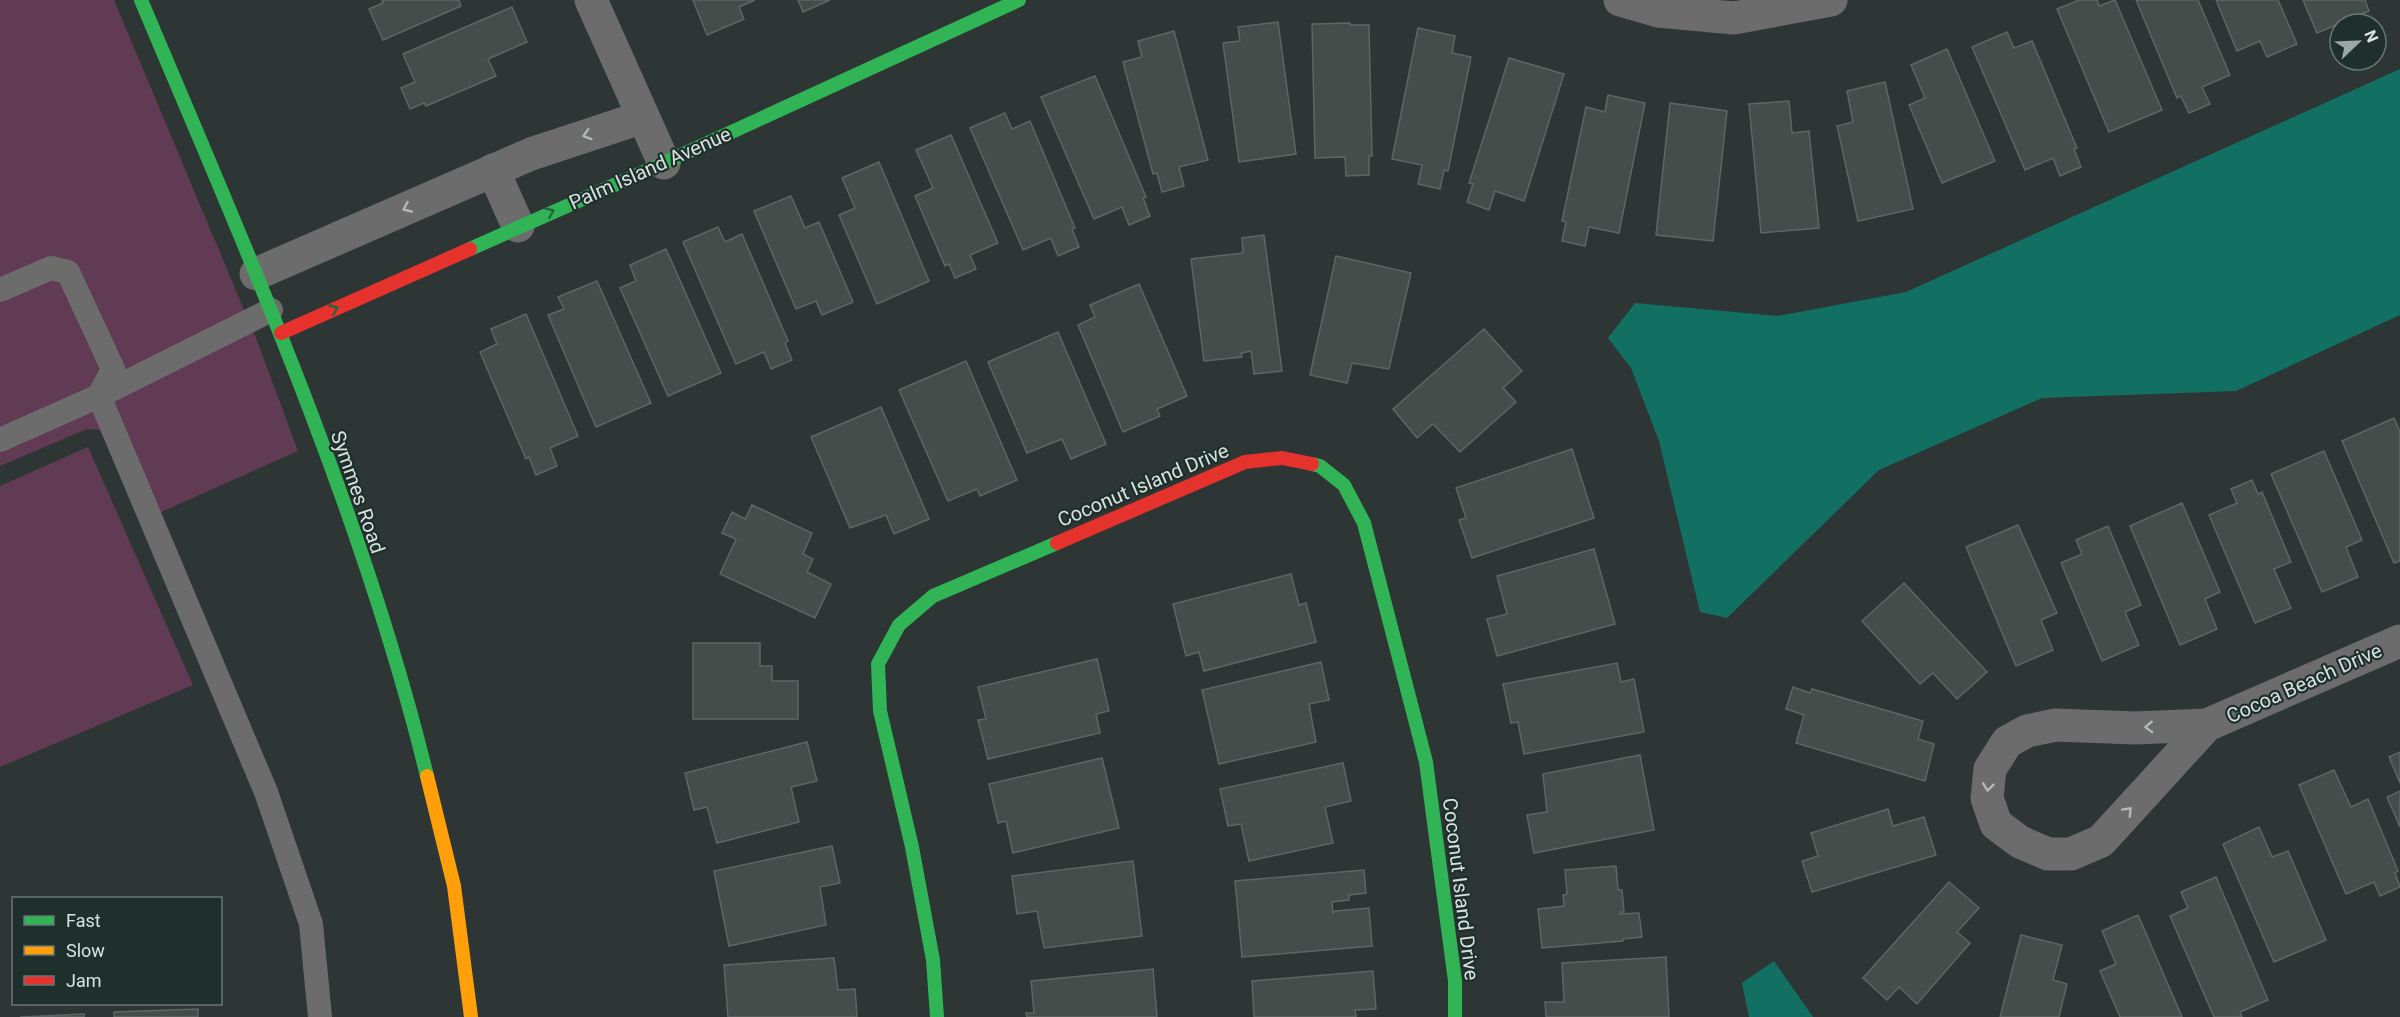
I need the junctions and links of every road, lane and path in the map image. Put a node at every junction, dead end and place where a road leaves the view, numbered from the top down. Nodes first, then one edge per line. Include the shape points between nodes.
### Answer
1 (141, 0) edge
2 (591, 0) edge
3 (1019, 0) edge
4 (1620, 0) edge
5 (1831, 0) edge
6 (643, 117) junction
7 (664, 163) junction
8 (493, 170) junction
9 (519, 226) junction
10 (256, 274) junction
11 (0, 290) edge
12 (271, 310) junction
13 (281, 333) junction
14 (99, 396) junction
15 (0, 440) edge
16 (2400, 641) edge
17 (2207, 725) junction
18 (320, 1017) edge
19 (471, 1017) edge
20 (938, 1017) edge
21 (1455, 1017) edge

1 - 10 street, Symmes Road
2 - 6 street
3 - 7 street, Palm Island Avenue
4 - 5 street via 1658,11 1734,18
6 - 7 street
6 -> 8 street
9 -> 7 street, Palm Island Avenue
8 - 9 street
8 -> 10 street
13 -> 9 street, Palm Island Avenue
10 - 12 street, Symmes Road
11 - 14 lane via 51,268 68,272 113,369
12 - 13 street, Symmes Road
12 - 14 lane
13 - 19 street, Symmes Road via 411,711 451,870
14 - 15 lane
14 - 18 lane via 266,792 311,924
16 - 17 street, Cocoa Beach Drive
17 -> 17 street, Cocoa Beach Drive via 2056,725 2027,731 2007,742 1990,769 1987,798 1996,824 2020,842 2048,854 2071,854 2101,841
20 - 21 street, Coconut Island Drive via 933,960 912,847 880,711 878,664 899,625 933,596 1245,462 1282,458 1320,466 1344,485 1364,523 1426,762 1455,981

